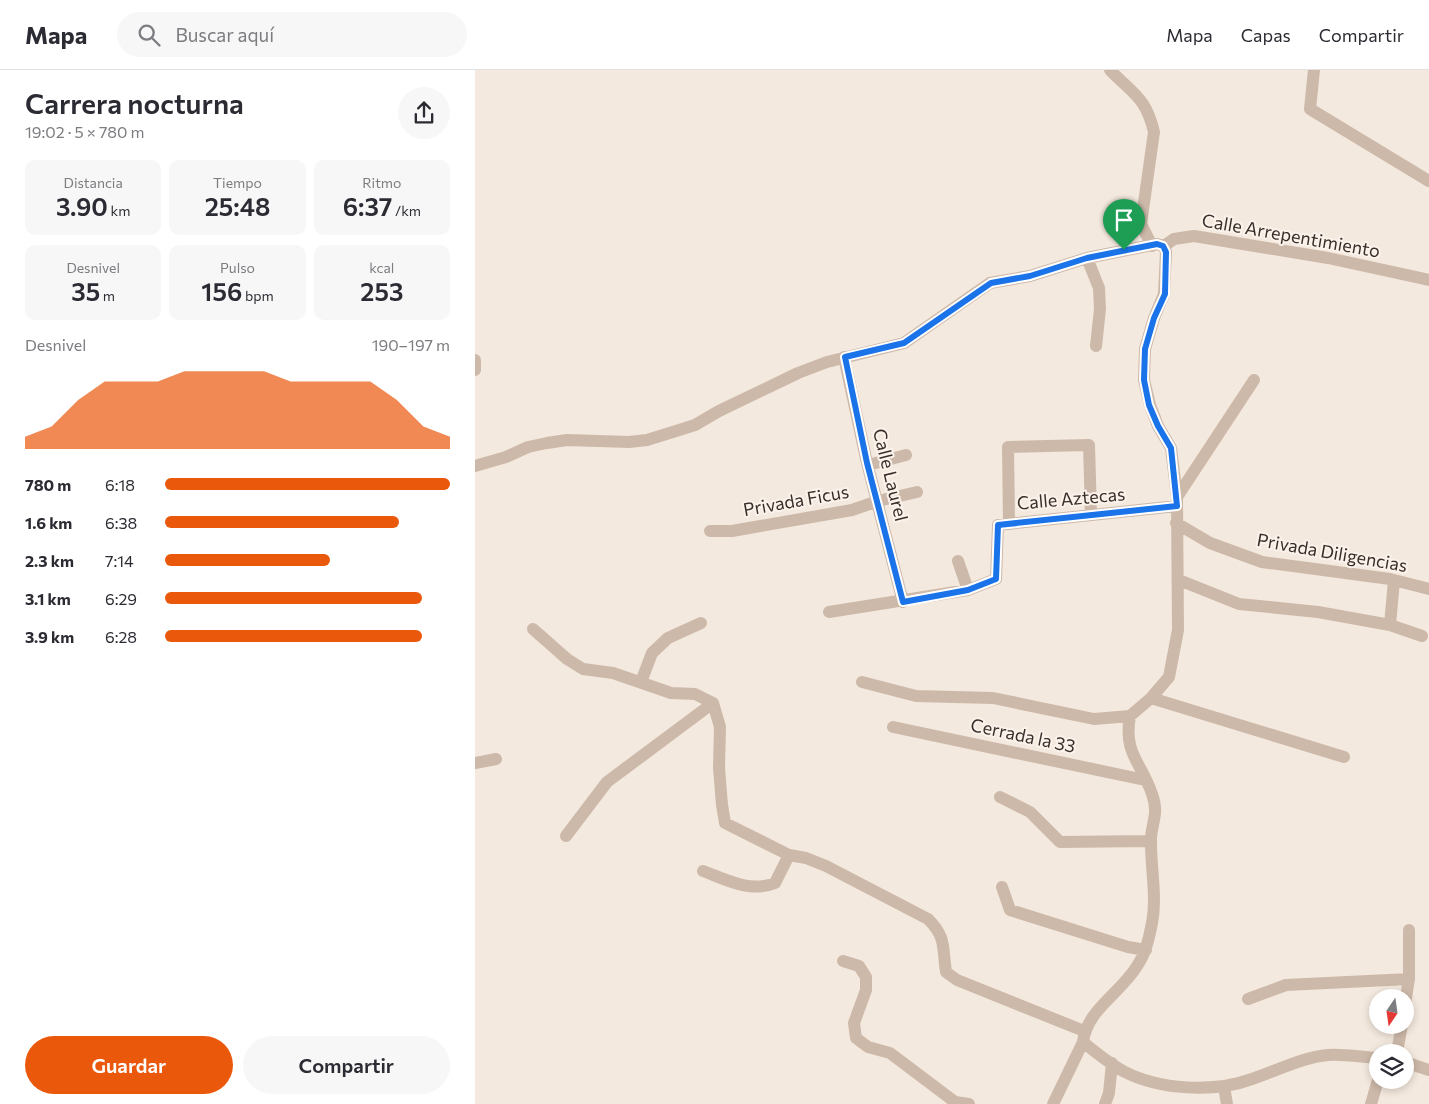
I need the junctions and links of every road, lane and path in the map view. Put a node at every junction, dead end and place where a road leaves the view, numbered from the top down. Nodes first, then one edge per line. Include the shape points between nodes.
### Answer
1 (1109, 70) edge
2 (1314, 70) edge
3 (1429, 181) edge
4 (1158, 246) junction
5 (1087, 258) junction
6 (1429, 280) edge
7 (1096, 346) dead end
8 (845, 357) junction
9 (475, 360) edge
10 (475, 370) edge
11 (1255, 380) dead end
12 (906, 456) dead end
13 (868, 465) junction
14 (475, 466) edge
15 (917, 492) dead end
16 (878, 501) junction
17 (1177, 502) junction
18 (1091, 514) junction
19 (1009, 522) junction
20 (1176, 523) junction
21 (710, 531) dead end
22 (958, 561) dead end
23 (1179, 580) junction
24 (1394, 580) junction
25 (1429, 589) edge
26 (968, 590) junction
27 (903, 602) junction
28 (829, 612) dead end
29 (701, 623) dead end
30 (1390, 625) junction
31 (533, 629) dead end
32 (1422, 636) dead end
33 (641, 682) junction
34 (862, 682) dead end
35 (1151, 698) junction
36 (713, 703) junction
37 (1130, 716) junction
38 (893, 727) dead end
39 (1344, 757) dead end
40 (496, 759) dead end
41 (475, 763) edge
42 (1145, 780) junction
43 (1000, 797) dead end
44 (566, 836) dead end
45 (1150, 841) junction
46 (789, 855) junction
47 (703, 871) dead end
48 (1002, 887) dead end
49 (1409, 930) dead end
50 (1146, 950) junction
51 (843, 961) dead end
52 (1409, 979) junction
53 (1407, 989) edge
54 (1248, 999) dead end
55 (1083, 1037) junction
56 (1369, 1058) edge
57 (1112, 1063) junction
58 (1414, 1065) edge
59 (1429, 1070) edge
60 (1224, 1088) junction
61 (1375, 1089) edge
62 (969, 1104) edge
63 (1053, 1104) edge
64 (1105, 1104) edge
65 (1227, 1104) edge
66 (1371, 1104) edge

1 - 4 street via 1141,100 1154,132 1141,224
2 - 3 street via 1310,109
4 - 5 street, Calle Arrepentimiento
4 - 6 street, Calle Arrepentimiento via 1194,236 1328,258
4 - 17 street via 1166,252 1165,294 1145,349 1144,380 1149,405 1171,448
5 - 7 street via 1099,288
5 - 8 street, Calle Arrepentimiento via 1030,276 991,283 904,343
8 - 13 street, Calle Laurel
8 - 14 street, Calle Arrepentimiento via 770,385 695,425 647,440 547,443
9 - 10 street
11 - 17 street
12 - 13 street
13 - 16 street, Calle Laurel
15 - 16 street, Privada Ficus
16 - 21 street, Privada Ficus via 852,510 783,523
16 - 27 street, Calle Laurel
17 - 18 street, Calle Aztecas
17 - 20 street
18 - 19 street, Calle Aztecas
18 - 19 street via 1089,445 1008,447
19 - 26 street, Calle Aztecas via 998,525 996,579
20 - 23 street
20 - 24 street, Privada Diligencias via 1210,543 1262,562
22 - 26 street
23 - 30 street via 1239,604 1318,612
23 - 35 street via 1175,655 1169,677
24 - 25 street, Privada Diligencias
24 - 30 street
26 - 27 street, Calle Aztecas
27 - 28 street, Calle Aztecas
29 - 33 street via 668,638 652,653
30 - 32 street
31 - 33 street via 583,668
33 - 36 street via 671,693 695,694
34 - 37 street via 916,696 993,698 1093,719
35 - 37 street
35 - 39 street
36 - 44 street via 607,782
36 - 46 street via 720,727 719,768 725,823
37 - 42 street via 1129,744
38 - 42 street, Cerrada la 33
40 - 41 street
42 - 45 street via 1156,809
43 - 45 street via 1030,812 1060,842
45 - 50 street via 1154,893
46 - 47 street via 775,883 763,888 744,886
46 - 55 street via 826,866 927,919 939,930 946,972 957,980
48 - 50 street via 1010,910
49 - 52 street
50 - 55 street via 1137,968 1093,1016
51 - 62 street via 859,966 866,977 866,990 854,1023 856,1038 868,1047 890,1053 955,1102
52 - 53 street
52 - 54 street via 1287,985
55 - 57 street
55 - 63 street
56 - 60 street via 1328,1055 1310,1058
57 - 60 street via 1123,1071 1156,1082
57 - 64 street
58 - 59 street
60 - 65 street
61 - 66 street

